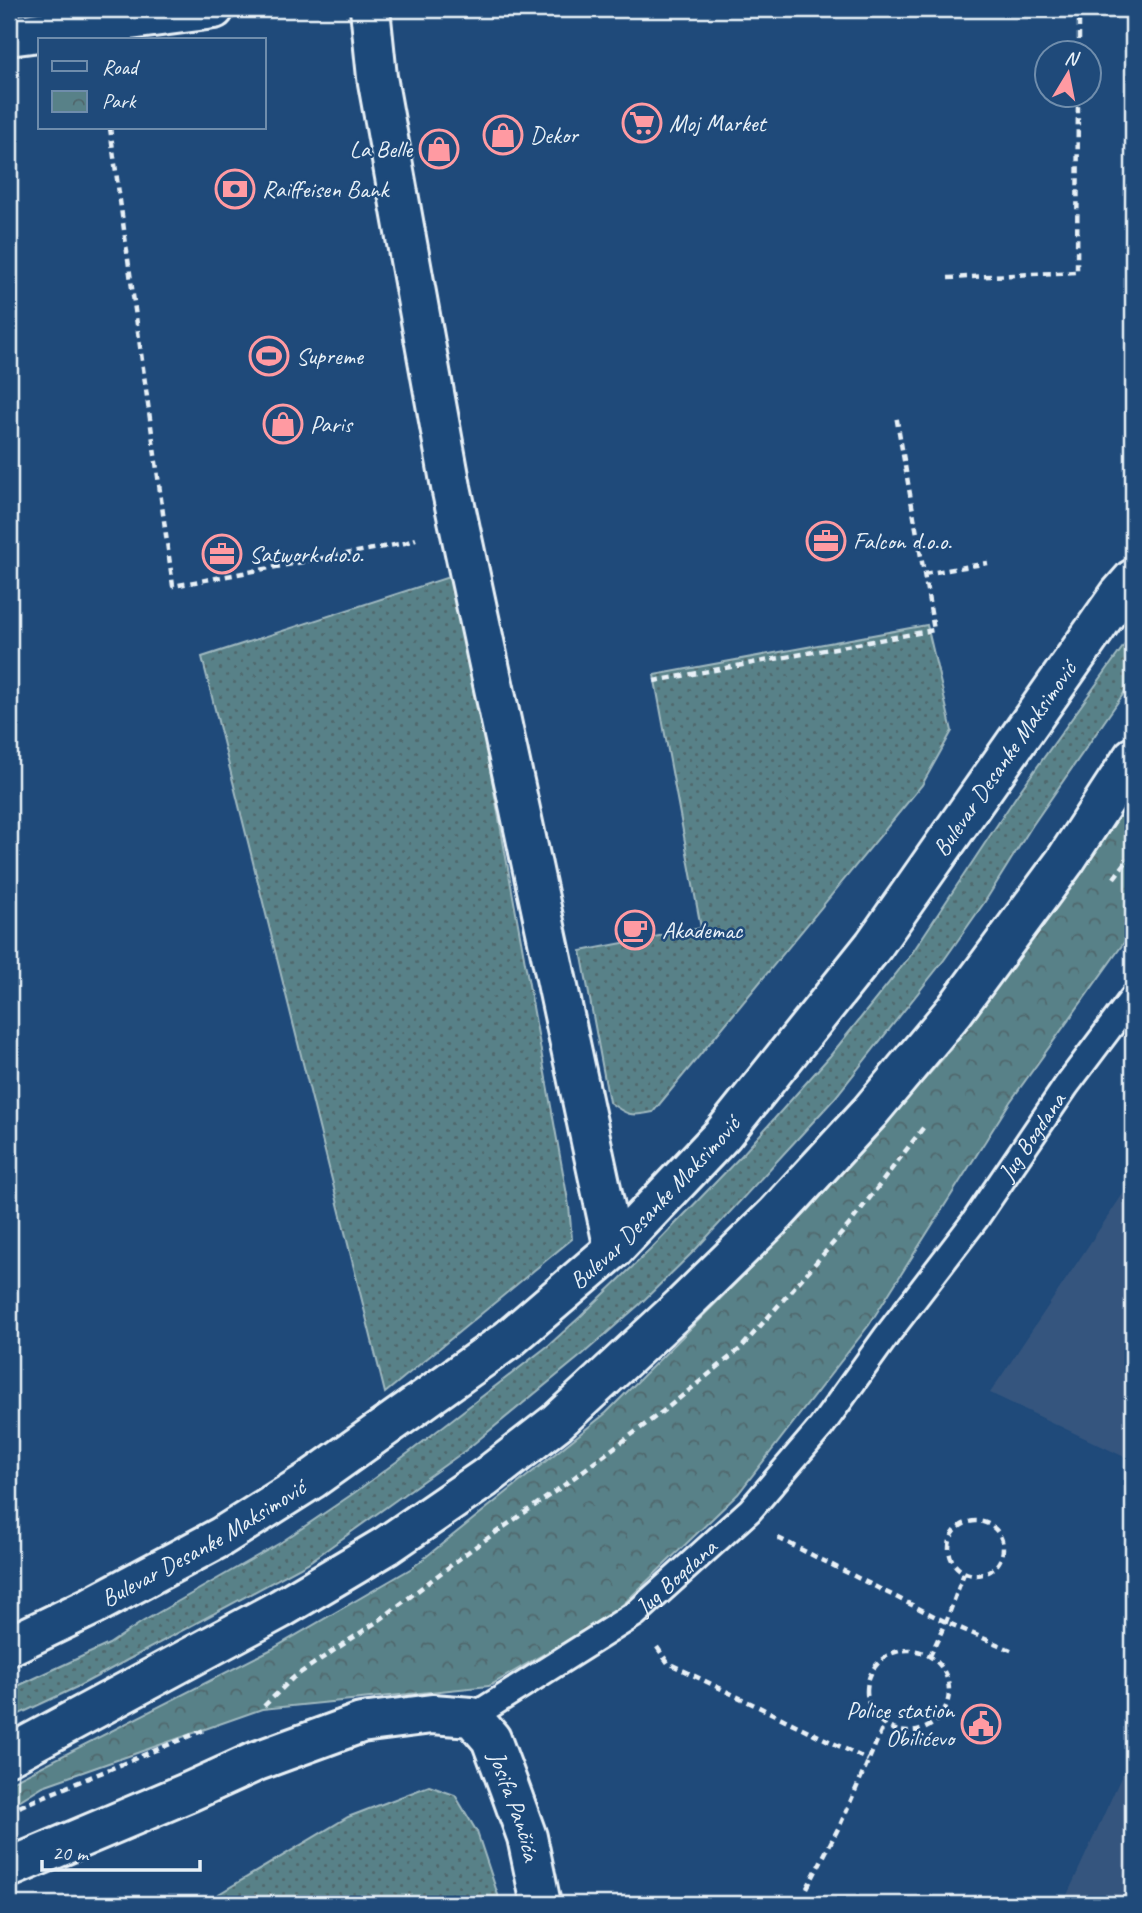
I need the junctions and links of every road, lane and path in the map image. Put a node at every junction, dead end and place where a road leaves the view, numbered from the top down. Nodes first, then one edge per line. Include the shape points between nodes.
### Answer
1 (214, 9) edge
2 (370, 9) edge
3 (1079, 21) dead end
4 (9, 36) edge
5 (1079, 38) edge
6 (1078, 108) edge
7 (110, 130) edge
8 (948, 278) dead end
9 (896, 415) dead end
10 (405, 543) dead end
11 (988, 563) dead end
12 (924, 573) junction
13 (1133, 579) edge
14 (654, 681) dead end
15 (1133, 757) edge
16 (1133, 998) edge
17 (614, 1249) junction
18 (739, 1519) junction
19 (964, 1573) junction
20 (635, 1614) junction
21 (946, 1622) junction
22 (9, 1646) edge
23 (1013, 1651) dead end
24 (930, 1656) junction
25 (472, 1717) junction
26 (884, 1725) junction
27 (9, 1755) edge
28 (868, 1759) junction
29 (9, 1868) edge
30 (807, 1888) dead end
31 (541, 1904) edge

1 - 4 main road
2 - 17 main road via 377,76 452,488
3 - 5 path
6 - 8 path via 1077,272
7 - 10 path via 173,586
9 - 12 path
11 - 12 path
12 - 14 path via 934,630
13 - 17 main road, Bulevar Desanke Maksimović via 874,945 723,1134
15 - 27 main road via 1065,860 963,999 869,1113 776,1214 557,1422 386,1546 280,1609
16 - 18 lane, Jug Bogdana via 821,1427
17 - 22 main road, Bulevar Desanke Maksimović via 509,1339 312,1479 221,1537
18 - 20 lane, Jug Bogdana
18 - 21 path
19 - 19 path via 949,1552 953,1534 976,1520 993,1526 1004,1550 997,1566 982,1574
19 - 21 path
20 - 25 lane, Jug Bogdana
20 - 28 path via 668,1663
21 - 23 path
21 - 24 path
24 - 26 path via 905,1650 882,1659 873,1669 868,1705
24 - 26 path via 947,1676 948,1702 942,1715 922,1731 908,1733
25 - 29 main road via 432,1714 361,1723 257,1761
25 - 31 main road, Josifa Pančića via 491,1739 509,1787 527,1837
26 - 28 path
28 - 30 path

